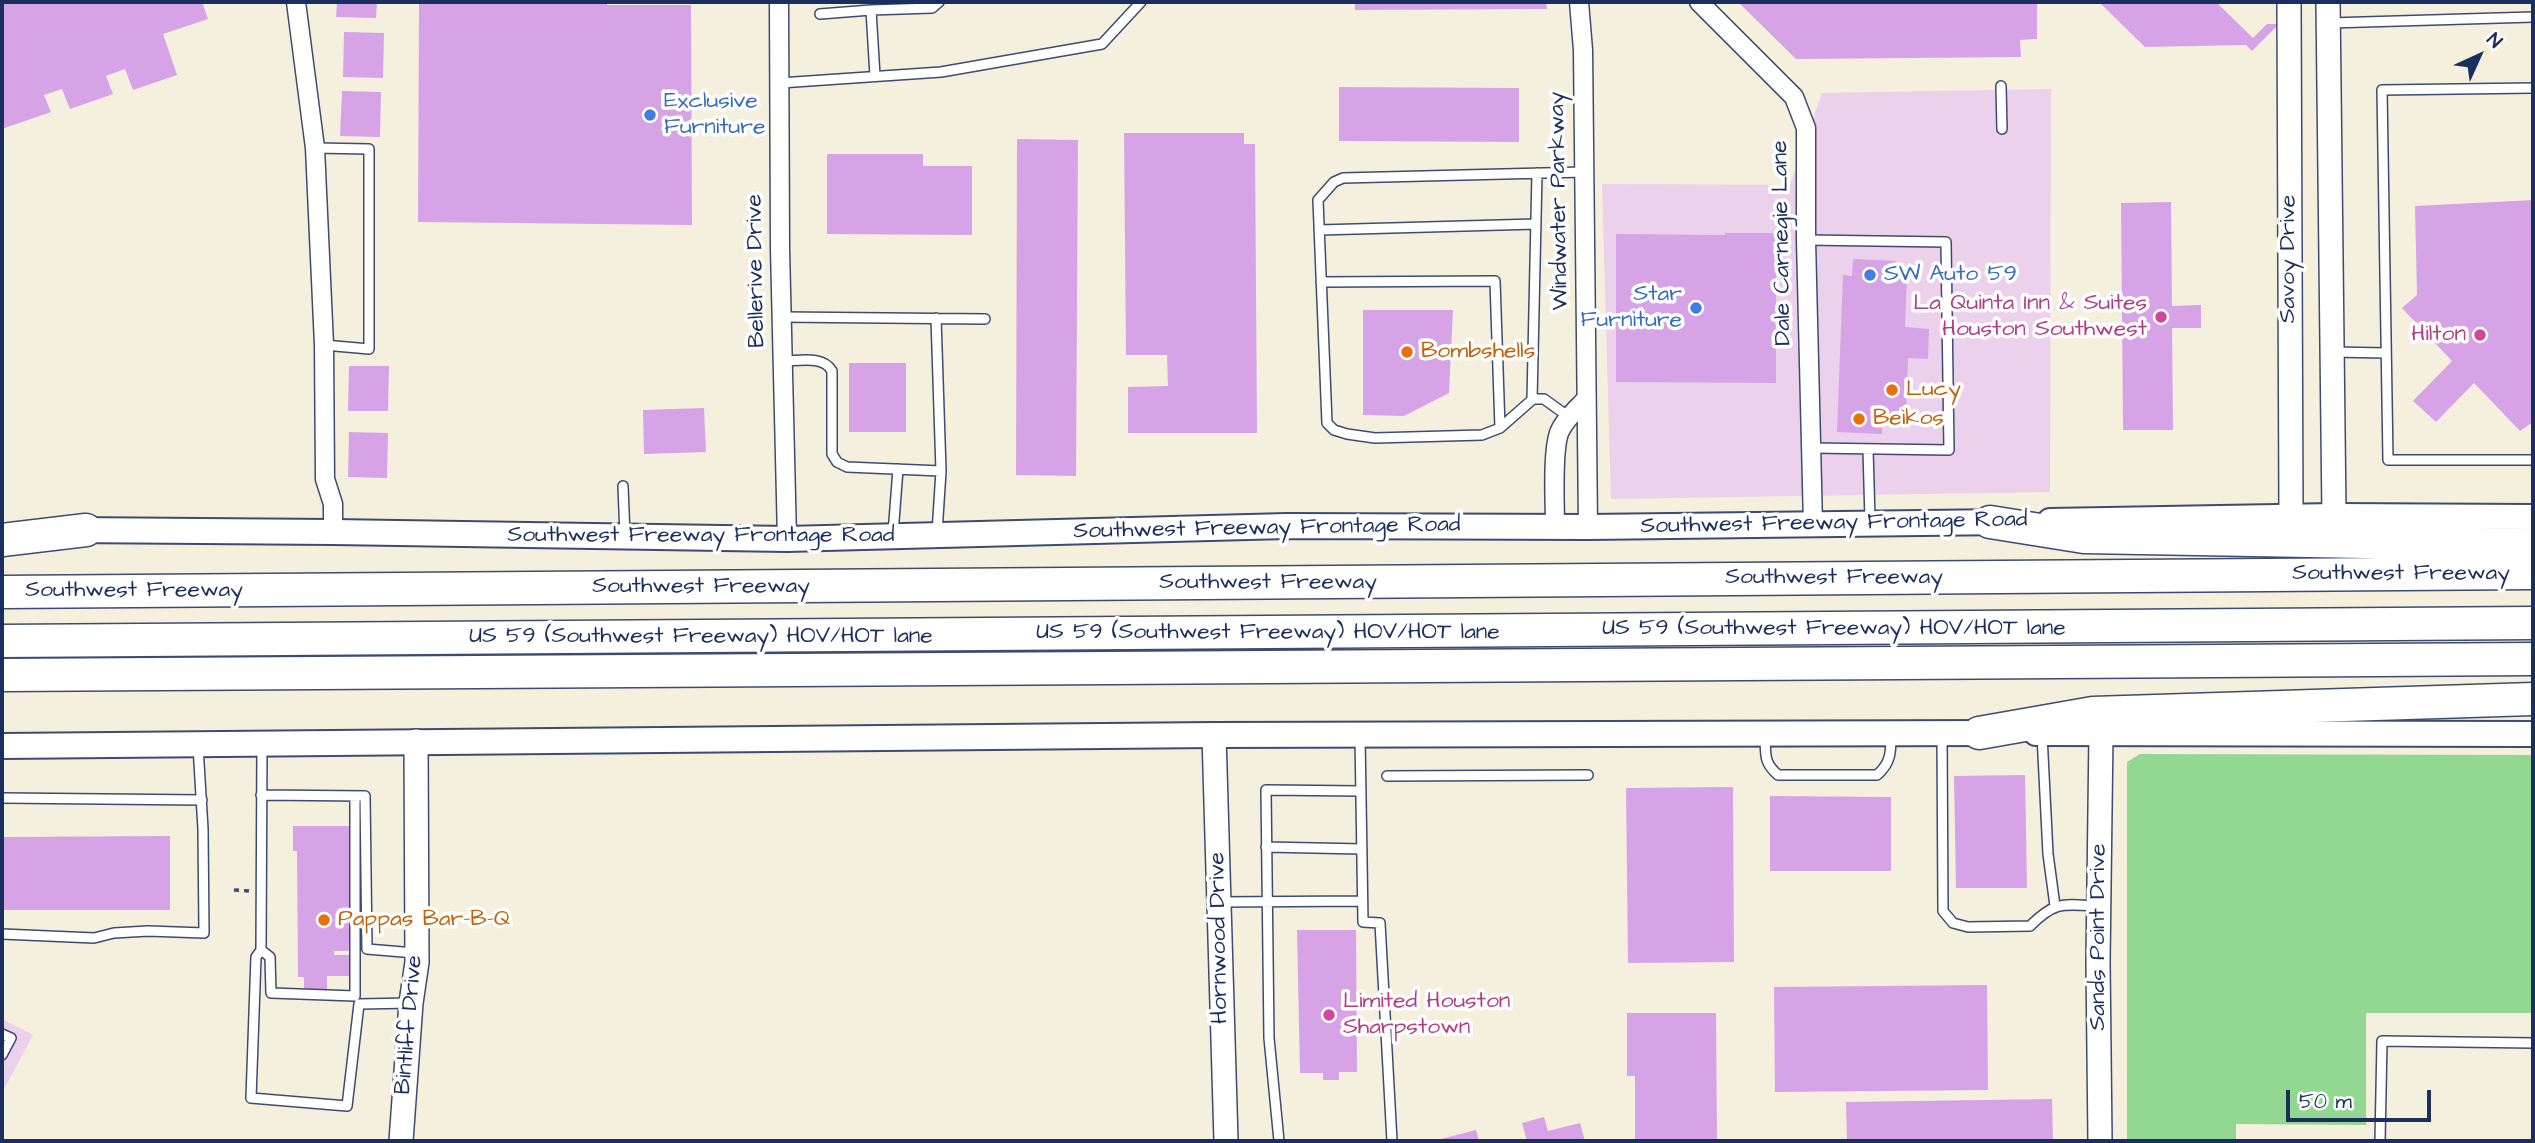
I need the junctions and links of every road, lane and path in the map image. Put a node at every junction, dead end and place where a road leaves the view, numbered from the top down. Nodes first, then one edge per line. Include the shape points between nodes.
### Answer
1 (296, 2) edge
2 (779, 2) edge
3 (939, 2) edge
4 (1141, 2) edge
5 (1579, 2) edge
6 (1699, 2) edge
7 (2289, 2) edge
8 (872, 10) junction
9 (2328, 13) edge
10 (820, 14) dead end
11 (2533, 17) edge
12 (875, 76) junction
13 (780, 83) junction
14 (2001, 86) dead end
15 (2533, 88) edge
16 (2002, 129) dead end
17 (315, 148) junction
18 (1584, 172) junction
19 (1537, 173) junction
20 (1536, 224) junction
21 (1319, 230) junction
22 (1805, 240) junction
23 (1321, 282) junction
24 (782, 317) junction
25 (936, 318) junction
26 (985, 319) dead end
27 (324, 345) junction
28 (2332, 352) junction
29 (2386, 353) junction
30 (783, 361) junction
31 (1586, 399) junction
32 (1532, 400) junction
33 (1569, 417) junction
34 (1500, 428) junction
35 (1812, 448) junction
36 (1868, 449) junction
37 (2533, 460) edge
38 (898, 469) junction
39 (941, 471) junction
40 (623, 486) dead end
41 (2334, 516) junction
42 (2291, 517) junction
43 (2533, 517) edge
44 (1990, 522) junction
45 (1870, 524) junction
46 (1813, 525) junction
47 (1555, 527) junction
48 (1588, 527) junction
49 (2, 530) edge
50 (86, 530) junction
51 (334, 531) junction
52 (937, 535) junction
53 (892, 536) junction
54 (625, 537) junction
55 (787, 539) junction
56 (2, 540) edge
57 (2533, 545) edge
58 (2533, 573) edge
59 (2, 592) edge
60 (2533, 624) edge
61 (2, 641) edge
62 (2533, 659) edge
63 (2, 675) edge
64 (2533, 699) edge
65 (1891, 733) junction
66 (1979, 733) junction
67 (2042, 733) junction
68 (2101, 733) junction
69 (1360, 734) junction
70 (1764, 734) junction
71 (1942, 734) junction
72 (2533, 734) edge
73 (1214, 735) junction
74 (415, 741) junction
75 (262, 743) junction
76 (198, 744) junction
77 (2, 746) edge
78 (1588, 775) dead end
79 (1387, 776) dead end
80 (1361, 791) junction
81 (261, 796) junction
82 (355, 796) junction
83 (2, 798) edge
84 (202, 800) junction
85 (1266, 847) junction
86 (1362, 849) junction
87 (234, 890) dead end
88 (251, 891) dead end
89 (1362, 901) junction
90 (1219, 902) junction
91 (1267, 902) junction
92 (2055, 906) junction
93 (2098, 906) junction
94 (2, 934) edge
95 (261, 950) junction
96 (417, 953) junction
97 (411, 1003) junction
98 (2, 1034) edge
99 (2533, 1043) edge
100 (2, 1055) edge
101 (401, 1141) edge
102 (1226, 1141) edge
103 (1279, 1141) edge
104 (1392, 1141) edge
105 (2100, 1141) edge
106 (2380, 1141) edge

1 - 17 street
2 - 13 street, Bellerive Drive
3 - 8 lane via 932,8
4 - 12 lane via 1102,44 941,72
5 - 18 street, Windwater Parkway
6 - 22 street, Dale Carnegie Lane via 1794,97 1806,128
7 - 42 street, Savoy Drive
8 - 10 lane
8 - 12 lane
9 - 11 lane
9 - 28 street, Savoy Drive
12 - 13 lane
13 - 24 street, Bellerive Drive
14 - 16 lane
15 - 29 lane via 2382,90
17 - 27 street
17 - 27 lane via 369,149 369,349
18 - 19 lane
18 - 31 street, Windwater Parkway
19 - 20 lane
19 - 21 lane via 1343,177 1318,200
20 - 21 lane
20 - 32 lane
21 - 23 lane
22 - 35 street, Dale Carnegie Lane
22 - 36 lane via 1946,242 1949,450
23 - 34 lane via 1327,423 1334,430 1375,438 1482,435
23 - 34 lane via 1495,281
24 - 25 lane
24 - 30 street, Bellerive Drive
25 - 26 lane
25 - 39 lane
27 - 51 street via 325,479 333,504
28 - 29 lane
28 - 41 street, Savoy Drive
29 - 37 lane via 2388,460
30 - 38 lane via 820,361 832,371 832,454 837,461 847,467
30 - 55 street, Bellerive Drive
31 - 33 street
31 - 48 street, Windwater Parkway
32 - 33 lane via 1544,399
32 - 34 lane
33 - 47 street via 1559,432 1557,447
35 - 36 lane
35 - 46 street, Dale Carnegie Lane
36 - 45 lane
38 - 39 lane
38 - 53 lane
39 - 52 lane
40 - 54 lane
41 - 42 main road, Southwest Freeway Frontage Road
41 - 43 main road, Southwest Freeway Frontage Road
42 - 44 main road, Southwest Freeway Frontage Road
44 - 45 main road, Southwest Freeway Frontage Road
44 - 57 highway via 2084,537
45 - 46 main road, Southwest Freeway Frontage Road
46 - 48 main road, Southwest Freeway Frontage Road
47 - 48 main road, Southwest Freeway Frontage Road
47 - 52 main road, Southwest Freeway Frontage Road via 1273,526
49 - 50 main road, Southwest Freeway Frontage Road
50 - 51 main road, Southwest Freeway Frontage Road
50 - 56 highway
51 - 54 main road, Southwest Freeway Frontage Road
52 - 53 main road, Southwest Freeway Frontage Road
53 - 55 main road, Southwest Freeway Frontage Road
54 - 55 main road, Southwest Freeway Frontage Road
58 - 59 highway, Southwest Freeway
60 - 61 highway, US 59 (Southwest Freeway) HOV/HOT lane
62 - 63 highway
64 - 66 highway via 2093,713
65 - 70 main road
65 - 70 lane via 1891,756 1877,775 1778,775 1766,760
65 - 71 main road
66 - 67 main road
66 - 71 main road
67 - 68 main road
67 - 92 lane
68 - 72 main road
68 - 93 street, Sands Point Drive
69 - 70 main road
69 - 73 main road
69 - 80 lane
71 - 92 lane via 1943,911 1953,923 1968,927 2030,926
73 - 74 main road
73 - 90 street, Hornwood Drive
74 - 75 main road
74 - 96 street, Bintliff Drive
75 - 76 main road
75 - 81 lane
76 - 77 main road
76 - 84 lane
78 - 79 lane
80 - 85 lane via 1266,790
80 - 86 lane
81 - 82 lane
81 - 95 lane
82 - 95 lane via 355,996 271,993 270,957
82 - 96 lane via 365,796 368,949
83 - 84 lane
84 - 94 lane via 204,933 148,931 94,938
85 - 86 lane
85 - 91 lane
86 - 89 lane
87 - 88 path
89 - 91 lane
89 - 104 lane via 1363,922 1380,923
90 - 91 lane
90 - 102 street, Hornwood Drive
91 - 103 lane via 1269,1038
92 - 93 lane
93 - 105 street, Sands Point Drive
95 - 97 lane via 256,957 251,1098 347,1106 359,1004
96 - 97 street, Bintliff Drive
97 - 101 street, Bintliff Drive
98 - 100 lane via 11,1038
99 - 106 lane via 2382,1041

